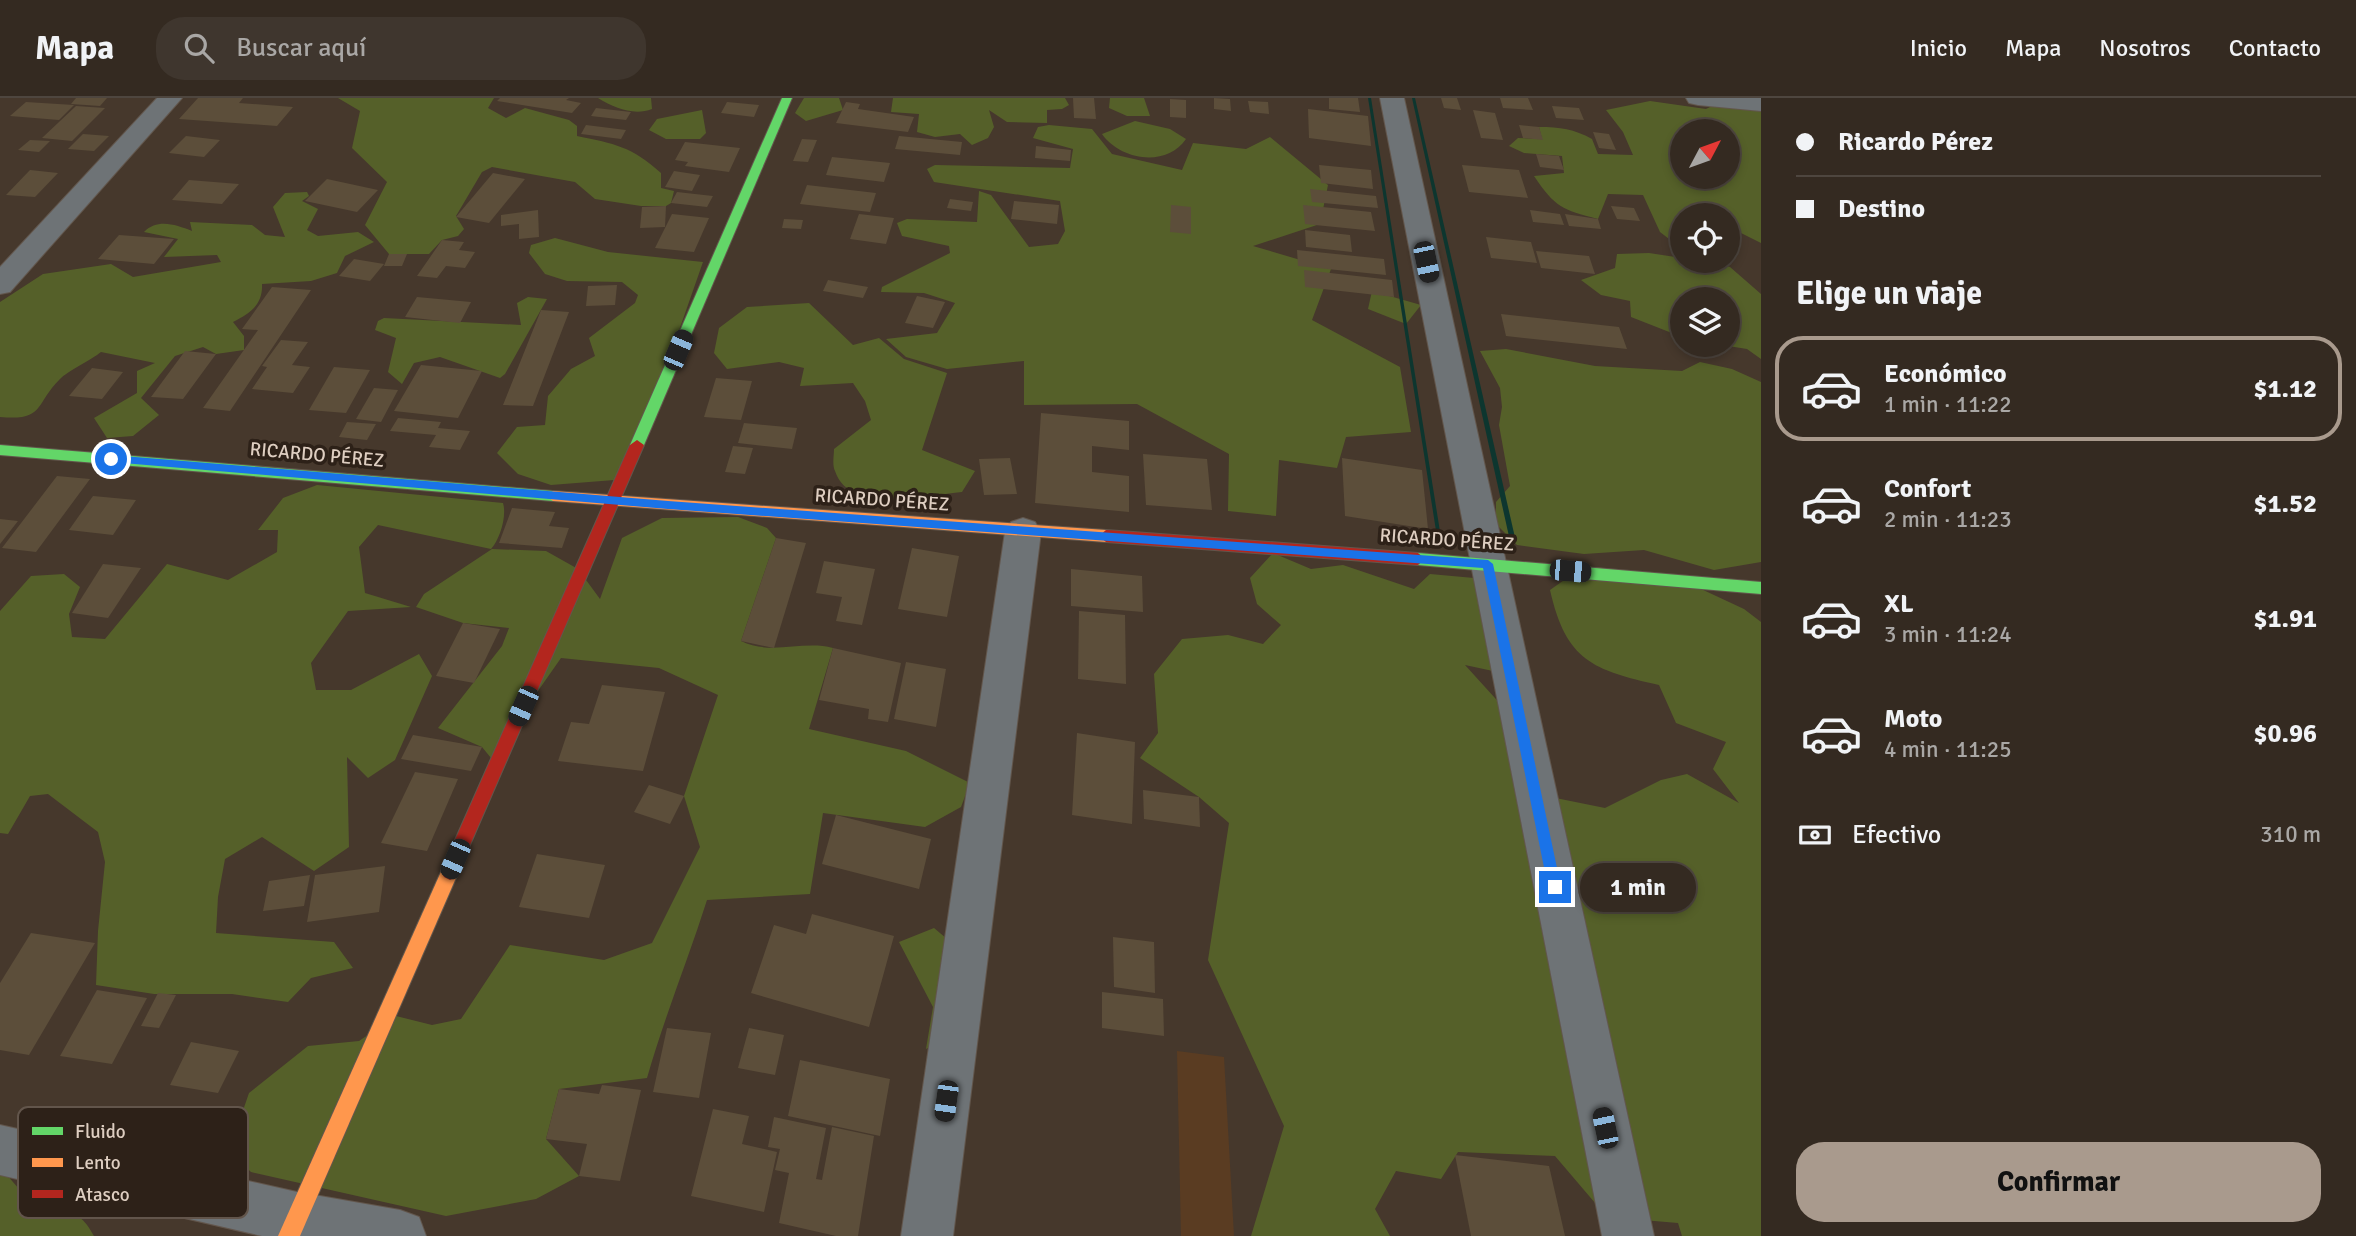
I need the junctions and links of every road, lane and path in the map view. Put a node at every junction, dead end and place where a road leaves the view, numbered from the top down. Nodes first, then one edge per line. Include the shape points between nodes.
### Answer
1 (170, 98) edge
2 (787, 98) edge
3 (1392, 98) edge
4 (1698, 98) edge
5 (1761, 104) edge
6 (0, 285) edge
7 (0, 450) edge
8 (613, 501) junction
9 (1023, 532) junction
10 (1488, 564) junction
11 (1761, 588) edge
12 (0, 1150) edge
13 (18, 1155) edge
14 (248, 1215) edge
15 (293, 1227) edge
16 (400, 1236) edge
17 (927, 1236) edge
18 (1628, 1236) edge

1 - 6 street
2 - 8 street
3 - 10 street
4 - 5 street
7 - 8 street, RICARDO PÉREZ
8 - 9 street, RICARDO PÉREZ
8 - 15 street
9 - 10 street, RICARDO PÉREZ
9 - 17 street
10 - 11 street, RICARDO PÉREZ
10 - 18 street
12 - 13 street
14 - 15 street
15 - 16 street

